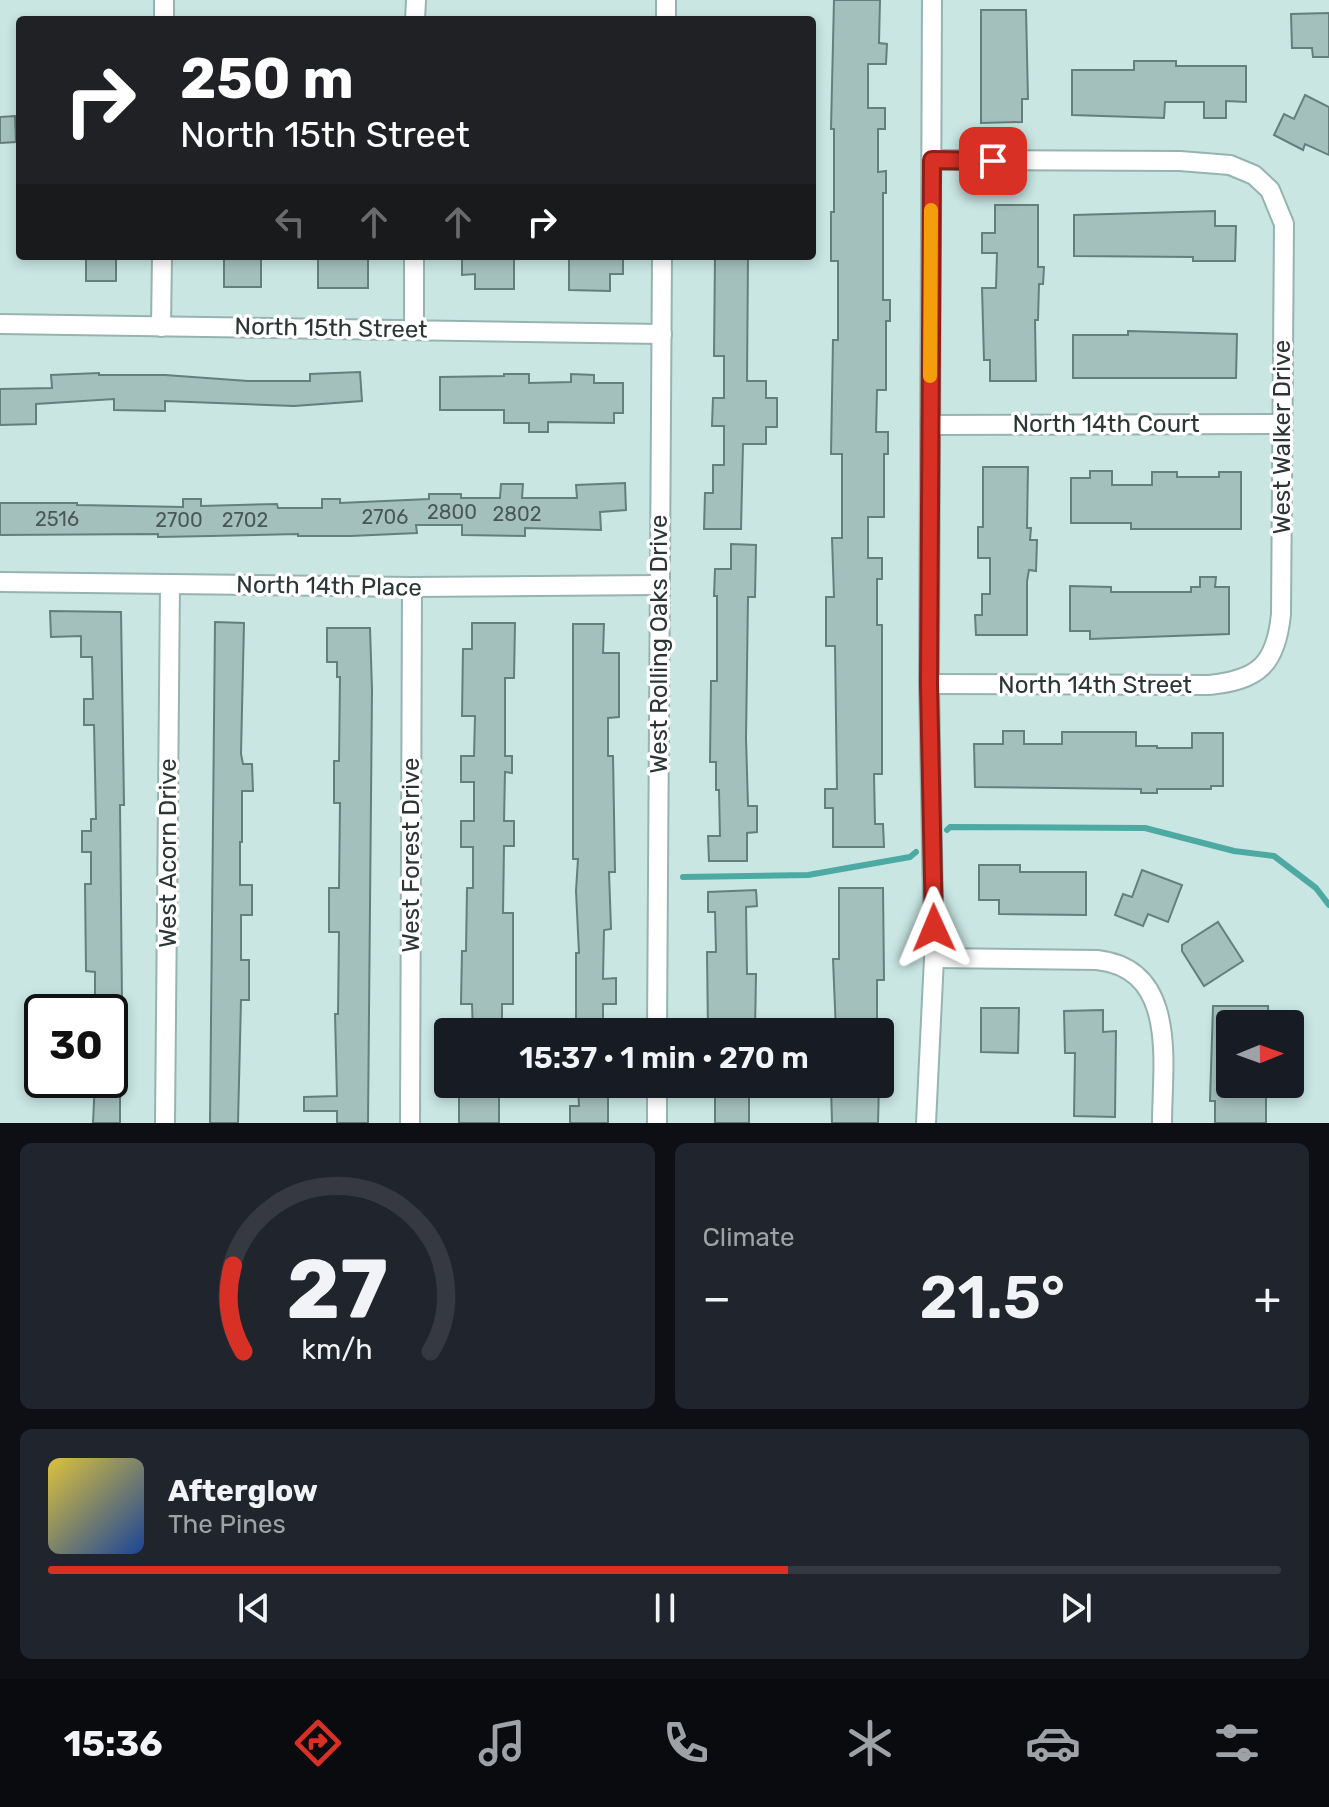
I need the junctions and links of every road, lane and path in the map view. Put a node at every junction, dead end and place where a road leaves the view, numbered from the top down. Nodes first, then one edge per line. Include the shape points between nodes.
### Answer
1 (932, 0) edge
2 (932, 160) junction
3 (162, 260) edge
4 (414, 260) edge
5 (662, 260) edge
6 (0, 324) edge
7 (161, 327) junction
8 (414, 329) junction
9 (662, 334) junction
10 (1282, 424) junction
11 (930, 425) junction
12 (0, 582) edge
13 (170, 584) junction
14 (658, 585) junction
15 (412, 587) junction
16 (1258, 672) joint
17 (929, 684) junction
18 (934, 958) junction
19 (657, 1018) edge
20 (657, 1098) edge
21 (165, 1123) edge
22 (410, 1123) edge
23 (657, 1123) edge
24 (926, 1123) edge
25 (1162, 1123) edge

1 - 2 street
2 - 10 street, West Walker Drive via 1180,161 1230,165 1254,175 1270,190 1284,224
2 - 11 street
3 - 7 street
4 - 8 street
5 - 9 street, West Rolling Oaks Drive
6 - 7 street, North 15th Street
7 - 8 street, North 15th Street
8 - 9 street, North 15th Street
9 - 14 street, West Rolling Oaks Drive
10 - 11 street, North 14th Court
10 - 16 street, West Walker Drive via 1281,614 1276,640
11 - 17 street
12 - 13 street, North 14th Place
13 - 15 street, North 14th Place
13 - 21 street, West Acorn Drive
14 - 15 street, North 14th Place
14 - 19 street, West Rolling Oaks Drive
15 - 22 street, West Forest Drive
16 - 17 street, North 14th Street via 1236,682 1209,685
17 - 18 street
18 - 24 street
18 - 25 street via 1097,960 1120,965 1154,999 1162,1024
20 - 23 street

